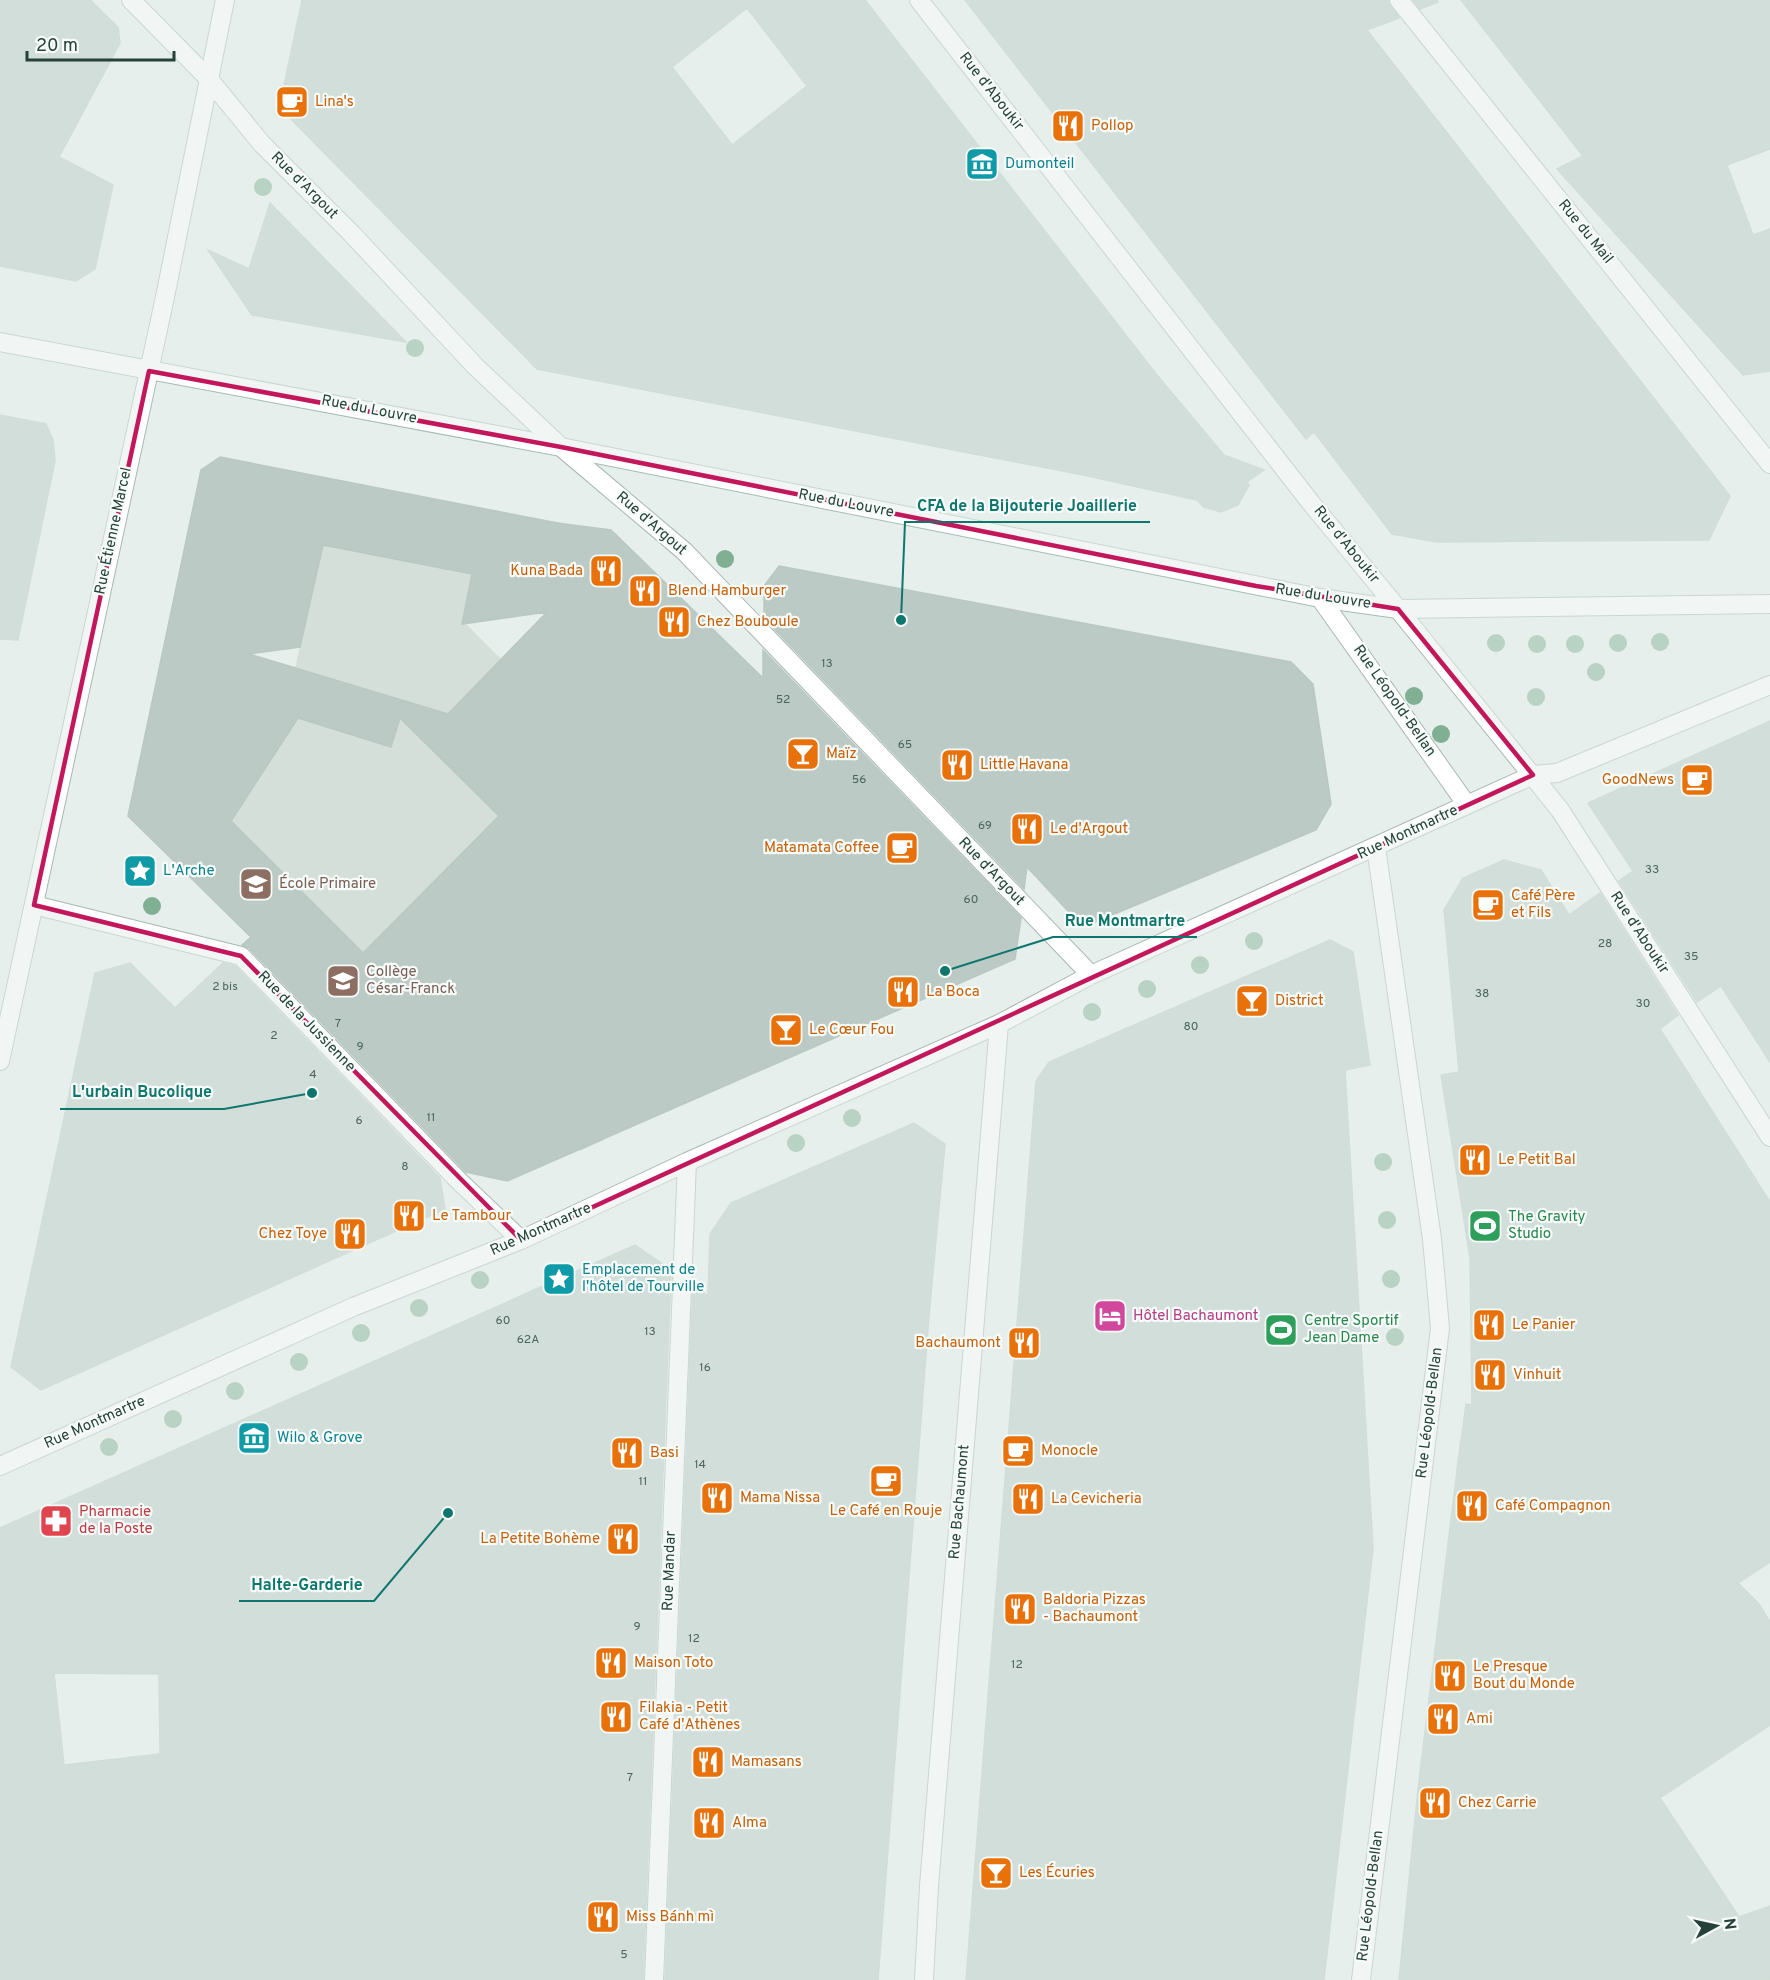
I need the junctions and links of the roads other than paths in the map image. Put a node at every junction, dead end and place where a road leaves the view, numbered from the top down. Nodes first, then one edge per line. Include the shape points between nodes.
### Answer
1 (131, 0) edge
2 (225, 0) edge
3 (919, 0) edge
4 (1399, 0) edge
5 (208, 78) junction
6 (0, 342) edge
7 (149, 371) junction
8 (561, 447) junction
9 (1770, 464) edge
10 (1320, 597) junction
11 (1770, 604) edge
12 (1398, 609) junction
13 (1770, 685) edge
14 (1533, 775) junction
15 (1467, 805) junction
16 (1376, 848) junction
17 (34, 905) junction
18 (1091, 975) junction
19 (999, 1024) junction
20 (0, 1061) edge
21 (1770, 1137) edge
22 (687, 1162) junction
23 (521, 1240) junction
24 (0, 1466) edge
25 (654, 1980) edge
26 (924, 1980) edge
27 (1361, 1980) edge

1 - 5 street, Rue d'Argout
2 - 5 street, Rue Étienne Marcel
3 - 12 street, Rue d'Aboukir
4 - 9 street, Rue du Mail
5 - 7 street, Rue Étienne Marcel
5 - 8 street, Rue d'Argout via 262,144 476,367
6 - 7 street, Rue du Louvre
7 - 8 street, Rue du Louvre
7 - 17 street, Rue Étienne Marcel
8 - 10 street, Rue du Louvre
8 - 18 street, Rue d'Argout via 684,551
10 - 12 street, Rue du Louvre
10 - 15 street, Rue Léopold-Bellan
11 - 12 street, Rue du Louvre
12 - 14 street, Rue d'Aboukir
13 - 14 street, Rue Montmartre via 1557,773
14 - 15 street, Rue Montmartre
14 - 21 street, Rue d'Aboukir via 1560,810
15 - 16 street, Rue Montmartre
16 - 18 street, Rue Montmartre
16 - 27 street, Rue Léopold-Bellan via 1432,1239 1440,1328
17 - 20 street, Rue Étienne Marcel
17 - 23 street, Rue de la Jussienne via 242,956
18 - 19 street, Rue Montmartre
19 - 22 street, Rue Montmartre
19 - 26 street, Rue Bachaumont
22 - 23 street, Rue Montmartre
22 - 25 street, Rue Mandar
23 - 24 street, Rue Montmartre via 353,1307

